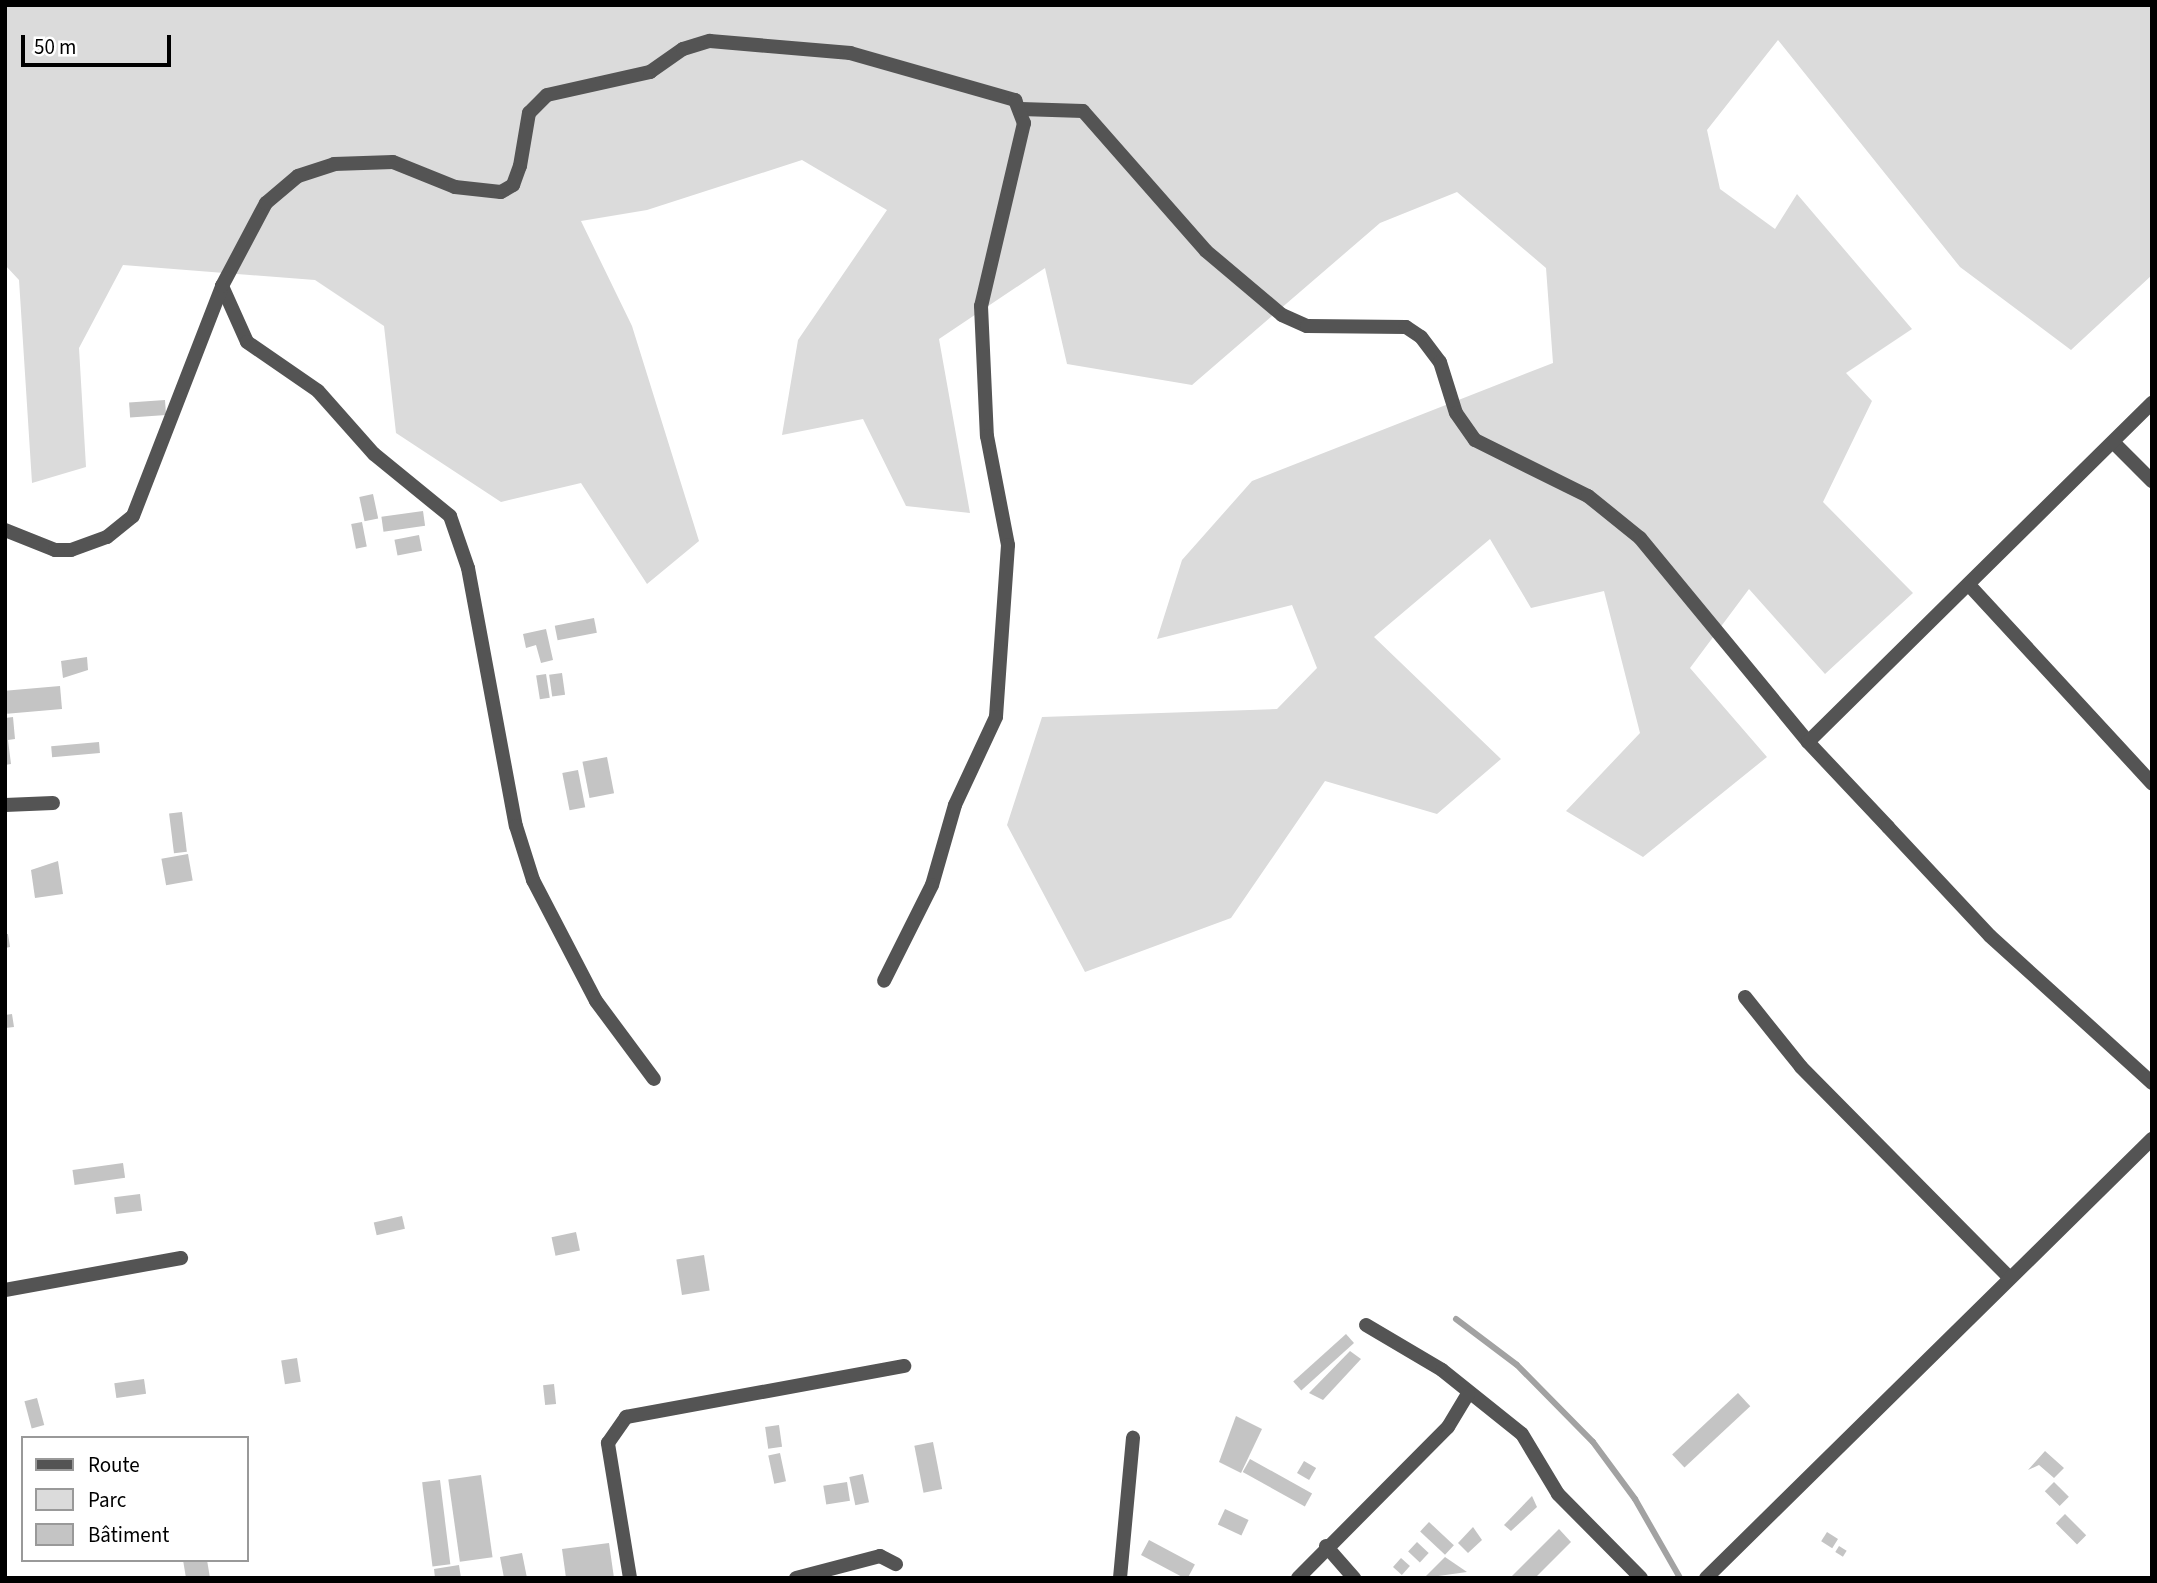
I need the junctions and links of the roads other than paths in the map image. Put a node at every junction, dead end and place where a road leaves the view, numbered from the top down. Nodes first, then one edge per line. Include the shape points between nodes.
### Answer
1 (1021, 110) junction
2 (222, 286) junction
3 (2152, 403) edge
4 (2114, 443) junction
5 (2152, 481) edge
6 (5, 530) edge
7 (1969, 584) junction
8 (1808, 742) junction
9 (2152, 783) edge
10 (53, 803) dead end
11 (5, 805) edge
12 (884, 981) dead end
13 (1745, 997) dead end
14 (654, 1079) dead end
15 (2152, 1083) edge
16 (2152, 1139) edge
17 (181, 1258) dead end
18 (2009, 1277) junction
19 (5, 1290) edge
20 (1366, 1325) dead end
21 (904, 1366) dead end
22 (1468, 1394) junction
23 (1133, 1438) dead end
24 (1326, 1546) junction
25 (897, 1564) dead end
26 (630, 1578) edge
27 (796, 1578) edge
28 (1120, 1578) edge
29 (1297, 1578) edge
30 (1354, 1578) edge
31 (1641, 1578) edge
32 (1706, 1578) edge

1 - 2 street via 1002,95 850,53 709,41 683,49 650,72 547,95 529,113 520,166 513,185 501,192 455,187 393,162 334,164 298,176 266,203
1 - 8 street via 1083,111 1206,251 1282,315 1307,326 1406,327 1421,337 1440,362 1456,412 1475,440 1588,496 1640,538
1 - 12 street via 1024,123 981,306 987,436 1008,545 996,717 955,805 932,886
2 - 6 street via 133,516 107,537 71,550 55,550
2 - 14 street via 247,342 318,391 374,454 450,516 468,568 516,826 533,880 596,1001
3 - 4 street
4 - 5 street
4 - 7 street
7 - 8 street
7 - 9 street
8 - 15 street via 1990,936
10 - 11 street
13 - 18 street via 1810,1076
16 - 18 street
17 - 19 street
18 - 32 street
20 - 22 street via 1442,1370
21 - 26 street via 626,1416 608,1443
22 - 24 street via 1448,1427
22 - 31 street via 1522,1433 1558,1494
23 - 28 street
24 - 29 street
24 - 30 street
25 - 27 street via 880,1556

